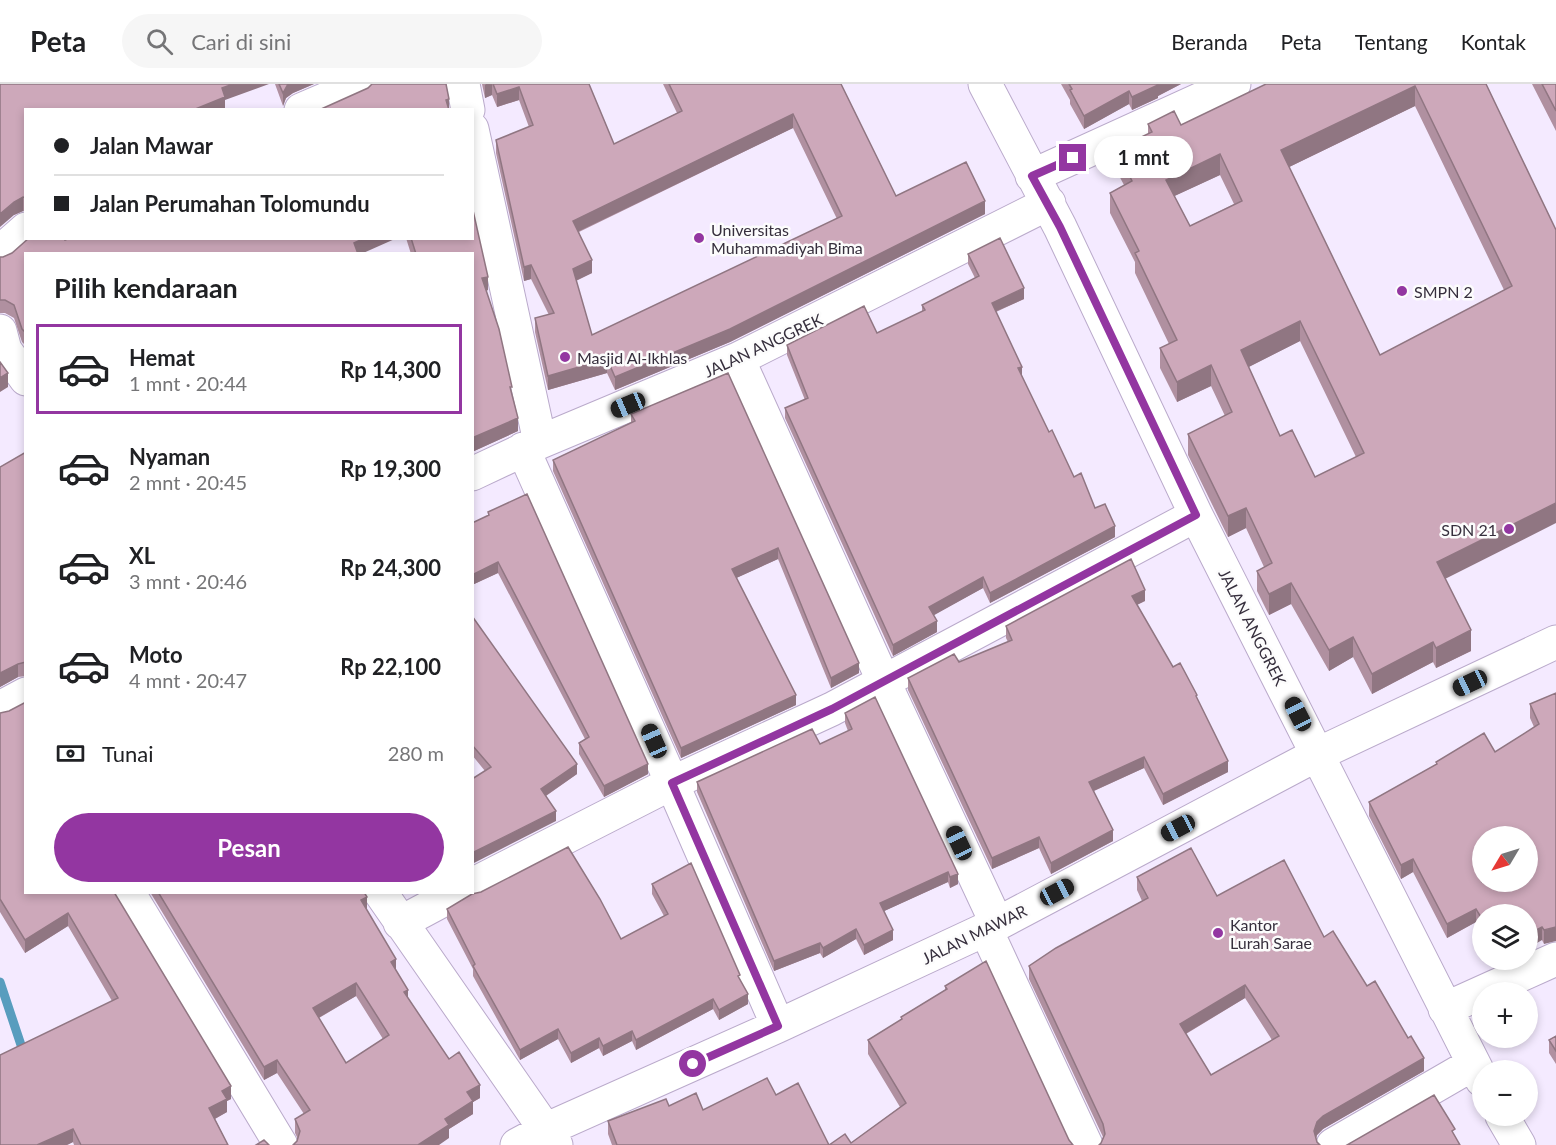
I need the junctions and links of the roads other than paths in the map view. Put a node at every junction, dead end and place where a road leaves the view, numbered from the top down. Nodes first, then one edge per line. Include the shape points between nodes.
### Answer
1 (360, 84) edge
2 (463, 84) edge
3 (985, 84) edge
4 (1234, 84) edge
5 (306, 108) edge
6 (468, 108) edge
7 (474, 148) edge
8 (1041, 190) junction
9 (24, 231) edge
10 (485, 251) edge
11 (0, 252) edge
12 (2, 344) edge
13 (738, 359) junction
14 (24, 376) edge
15 (532, 445) junction
16 (474, 473) edge
17 (1196, 515) junction
18 (1556, 642) edge
19 (884, 680) junction
20 (1318, 754) junction
21 (672, 783) junction
22 (474, 884) edge
23 (129, 894) edge
24 (381, 894) edge
25 (454, 894) edge
26 (400, 923) junction
27 (991, 927) junction
28 (1556, 959) edge
29 (1445, 1009) junction
30 (778, 1026) junction
31 (1472, 1061) edge
32 (1472, 1075) edge
33 (1508, 1126) edge
34 (540, 1140) edge
35 (1077, 1142) edge
36 (282, 1145) edge
37 (1333, 1145) edge
38 (1519, 1145) edge

1 - 5 street
2 - 6 street
3 - 8 street, JALAN ANGGREK
4 - 8 street
7 - 10 street
8 - 13 street, JALAN ANGGREK
8 - 17 street, JALAN ANGGREK
9 - 11 street
10 - 15 street
12 - 14 street
13 - 15 street, JALAN ANGGREK
13 - 19 street
15 - 16 street, JALAN ANGGREK
15 - 21 street
17 - 19 street
17 - 20 street, JALAN ANGGREK
18 - 20 street, JALAN MAWAR
19 - 21 street via 832,709
19 - 27 street
20 - 27 street, JALAN MAWAR
20 - 29 street, JALAN ANGGREK
21 - 22 street
21 - 30 street
23 - 36 street
24 - 26 street
25 - 26 street
26 - 34 street
27 - 30 street, JALAN MAWAR
27 - 35 street
28 - 29 street
29 - 31 street, JALAN ANGGREK
30 - 34 street, JALAN MAWAR
32 - 37 street
33 - 38 street

